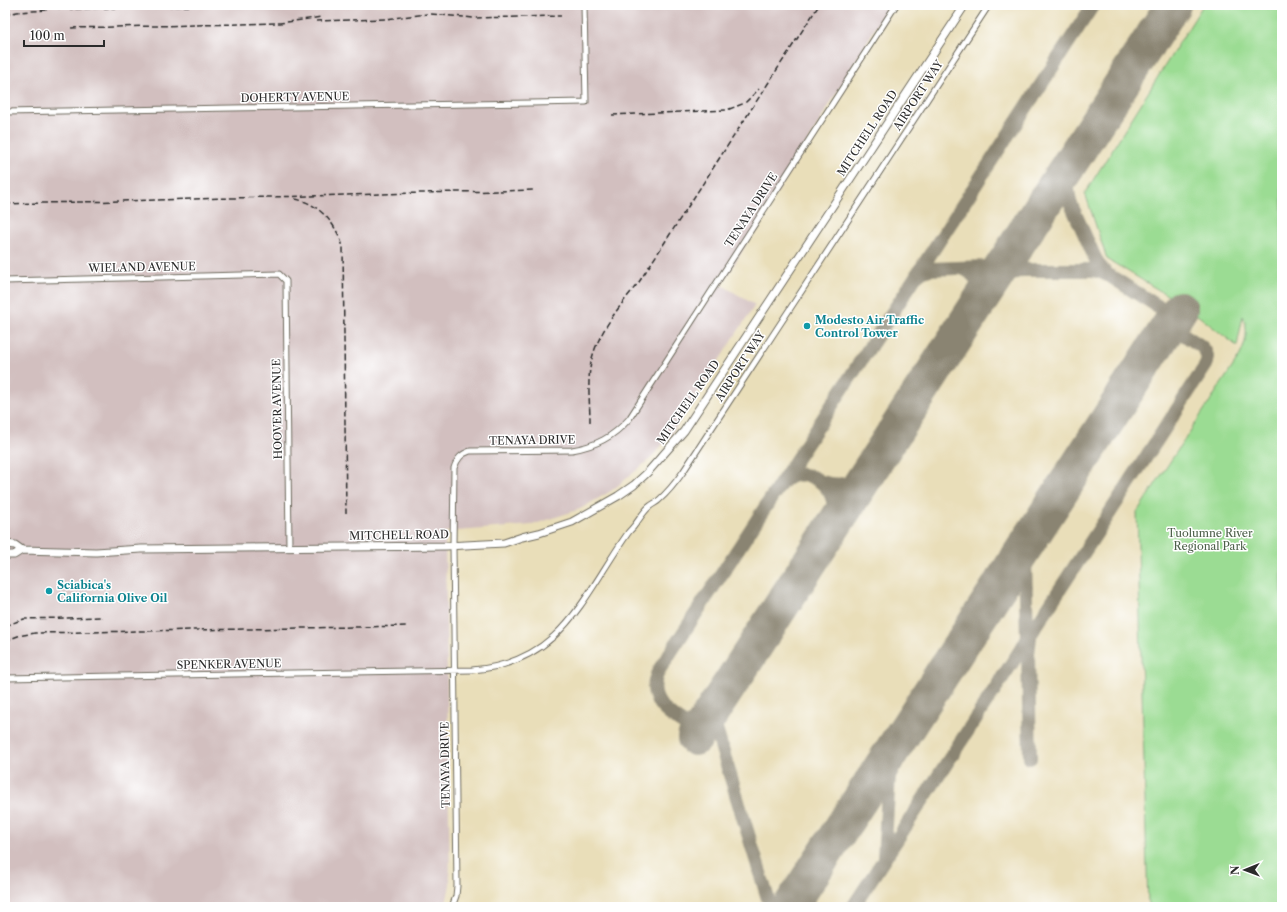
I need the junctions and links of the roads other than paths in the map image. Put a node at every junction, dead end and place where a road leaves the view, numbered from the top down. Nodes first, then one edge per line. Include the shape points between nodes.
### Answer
1 (584, 5) edge
2 (896, 5) edge
3 (965, 5) edge
4 (989, 5) edge
5 (5, 112) edge
6 (279, 274) joint
7 (5, 280) edge
8 (5, 544) edge
9 (453, 546) junction
10 (289, 547) junction
11 (22, 550) junction
12 (5, 555) edge
13 (454, 670) junction
14 (5, 678) edge
15 (452, 907) edge

1 - 5 street, DOHERTY AVENUE via 586,102
2 - 9 street, TENAYA DRIVE via 629,419 608,437 582,448 474,451 461,455 454,468
3 - 9 main road, MITCHELL ROAD via 684,431 657,462 629,489 572,522 504,543
4 - 13 street, AIRPORT WAY via 683,472 664,495 648,507 629,531 569,622 550,641 521,659 477,670
6 - 7 street, WIELAND AVENUE
6 - 10 street, HOOVER AVENUE via 286,281
8 - 11 main road, MITCHELL ROAD via 15,545
9 - 10 main road, MITCHELL ROAD
9 - 13 street, TENAYA DRIVE
10 - 11 main road, MITCHELL ROAD via 96,552
11 - 12 main road, MITCHELL ROAD via 14,555
13 - 14 street, SPENKER AVENUE
13 - 15 street, TENAYA DRIVE via 457,886

